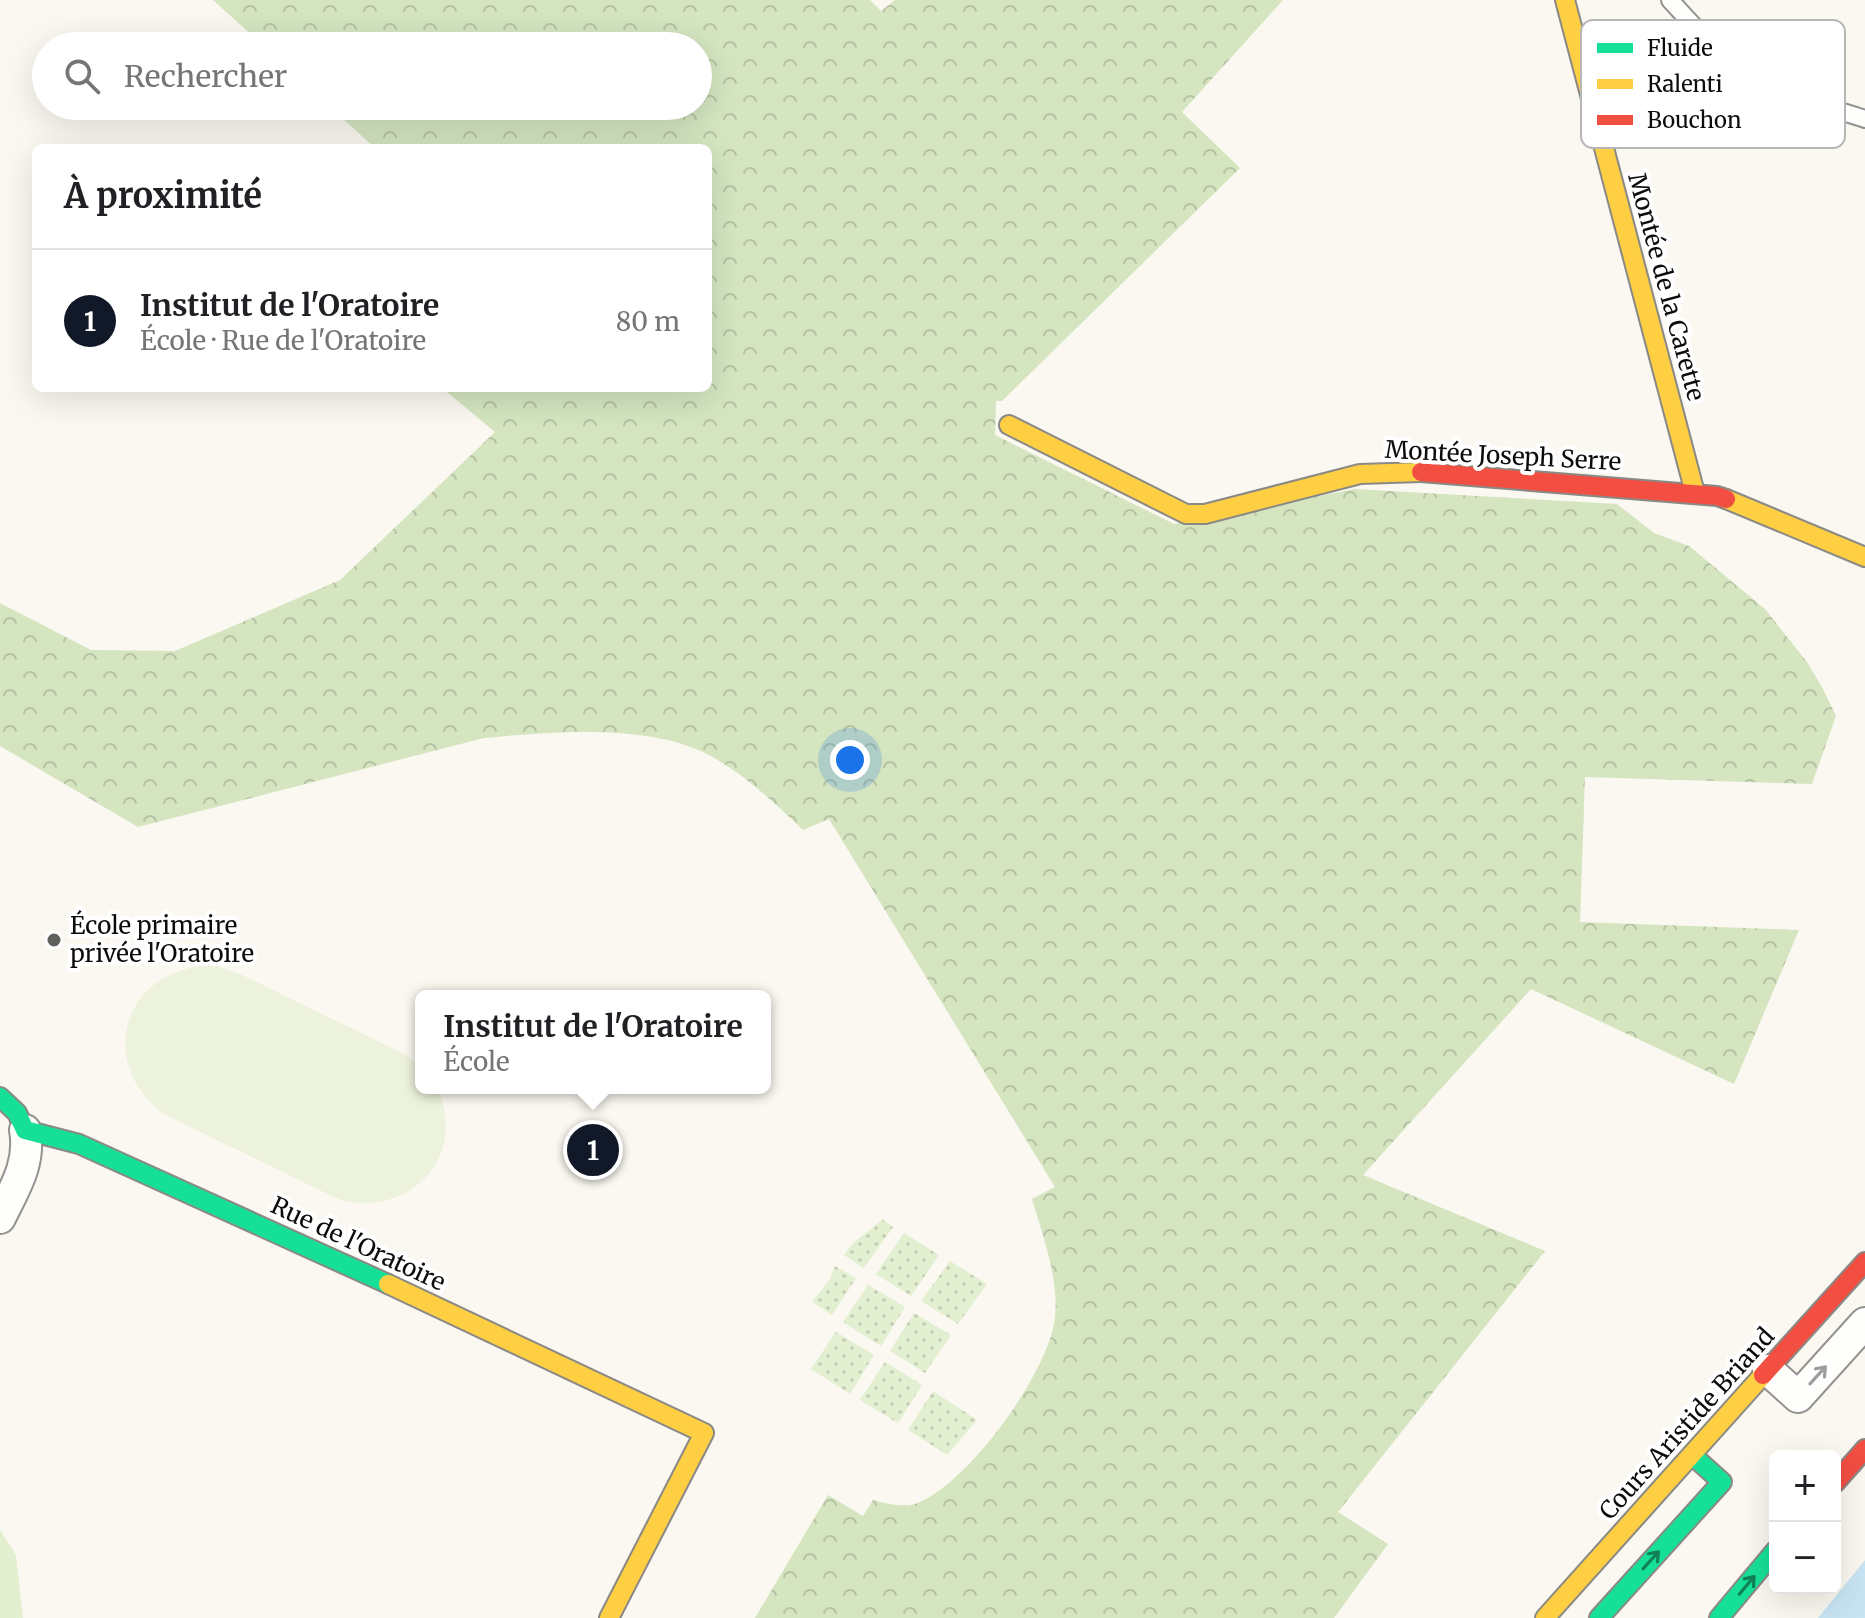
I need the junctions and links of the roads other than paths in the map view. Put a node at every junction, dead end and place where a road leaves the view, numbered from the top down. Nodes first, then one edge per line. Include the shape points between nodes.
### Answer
1 (1565, 0) edge
2 (1670, 0) edge
3 (1688, 20) edge
4 (1581, 61) edge
5 (1845, 112) edge
6 (1865, 119) edge
7 (1604, 148) edge
8 (1009, 425) dead end
9 (1695, 493) junction
10 (1865, 557) edge
11 (0, 1097) edge
12 (25, 1130) junction
13 (0, 1218) edge
14 (1865, 1262) edge
15 (1865, 1323) edge
16 (1768, 1370) junction
17 (1865, 1449) edge
18 (1692, 1455) junction
19 (1841, 1476) edge
20 (1769, 1558) edge
21 (609, 1618) edge
22 (1545, 1618) edge
23 (1599, 1618) edge
24 (1719, 1618) edge

1 - 4 street, Montée de la Carette
2 - 3 lane
5 - 6 lane
7 - 9 street, Montée de la Carette
8 - 9 street, Montée Joseph Serre via 1186,514 1393,471
9 - 10 street, Montée Joseph Serre via 1736,502
11 - 12 street
12 - 13 street via 23,1171
12 - 21 street, Rue de l'Oratoire via 79,1144 704,1433
14 - 16 street, Cours Aristide Briand
16 -> 15 street via 1798,1397
16 - 18 street, Cours Aristide Briand
17 - 19 street
18 - 22 street, Cours Aristide Briand
23 -> 18 street via 1722,1482
24 -> 20 street

